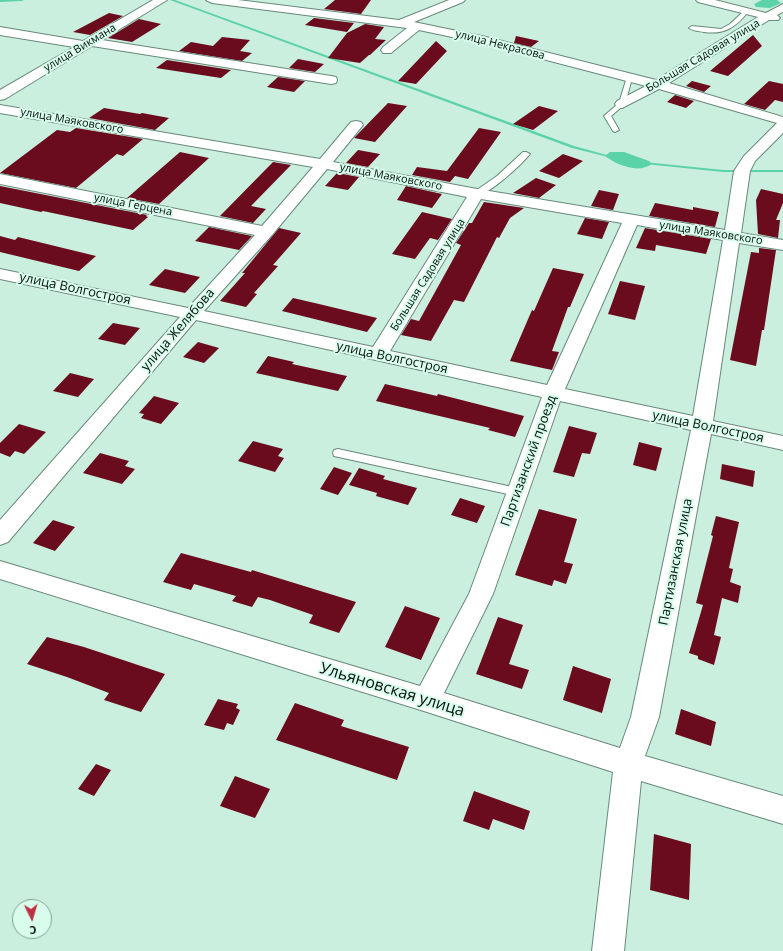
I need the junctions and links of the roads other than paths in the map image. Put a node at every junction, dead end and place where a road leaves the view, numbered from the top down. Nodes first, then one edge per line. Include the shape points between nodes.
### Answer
1 (161, 0) edge
2 (212, 0) edge
3 (459, 0) edge
4 (702, 0) edge
5 (783, 7) edge
6 (744, 12) junction
7 (768, 16) junction
8 (783, 20) edge
9 (402, 23) junction
10 (417, 26) junction
11 (692, 28) dead end
12 (0, 31) edge
13 (88, 43) junction
14 (387, 50) dead end
15 (629, 78) junction
16 (331, 80) dead end
17 (658, 84) junction
18 (0, 96) edge
19 (622, 104) junction
20 (0, 109) edge
21 (783, 121) edge
22 (356, 125) dead end
23 (783, 125) edge
24 (615, 130) dead end
25 (526, 154) dead end
26 (324, 164) junction
27 (0, 178) edge
28 (477, 194) junction
29 (631, 220) junction
30 (266, 232) junction
31 (732, 236) junction
32 (783, 245) edge
33 (0, 274) edge
34 (192, 314) junction
35 (378, 355) junction
36 (553, 393) junction
37 (702, 426) junction
38 (783, 443) edge
39 (338, 454) dead end
40 (518, 492) junction
41 (0, 536) edge
42 (0, 570) edge
43 (427, 700) junction
44 (628, 764) junction
45 (783, 810) edge
46 (608, 951) edge

1 - 13 street, улица Викмана
2 - 9 street, улица Некрасова
3 - 9 street
4 - 6 street
5 - 7 street, Большая Садовая улица
6 - 7 street
6 - 11 lane via 731,28 717,32
7 - 8 street
7 - 17 street, Большая Садовая улица
9 - 10 street, улица Некрасова
10 - 14 street
10 - 15 street, улица Некрасова
12 - 13 street
13 - 16 street
13 - 18 street, улица Викмана
15 - 17 street, улица Некрасова
15 - 19 lane
17 - 19 street, Большая Садовая улица
17 - 21 street, улица Некрасова
19 - 24 lane via 607,116
20 - 26 street, улица Маяковского
22 - 26 street, улица Желябова
23 - 31 street, Партизанская улица via 749,159 742,171
25 - 28 lane via 500,178
26 - 28 street, улица Маяковского
26 - 30 street, улица Желябова
27 - 30 street, улица Герцена
28 - 29 street, улица Маяковского
28 - 35 street, Большая Садовая улица
29 - 31 street, улица Маяковского
29 - 36 street, Партизанский проезд
30 - 34 street, улица Желябова
31 - 32 street, улица Маяковского
31 - 37 street, Партизанская улица
33 - 34 street, улица Волгостроя
34 - 35 street, улица Волгостроя
34 - 41 street, улица Желябова
35 - 36 street, улица Волгостроя
36 - 37 street, улица Волгостроя
36 - 40 street, Партизанский проезд
37 - 38 street, улица Волгостроя
37 - 44 street, Партизанская улица via 645,717
39 - 40 lane
40 - 43 street, Партизанский проезд via 482,594
42 - 43 street, Ульяновская улица
43 - 44 street, Ульяновская улица
44 - 45 street, Ульяновская улица
44 - 46 street, Партизанская улица

